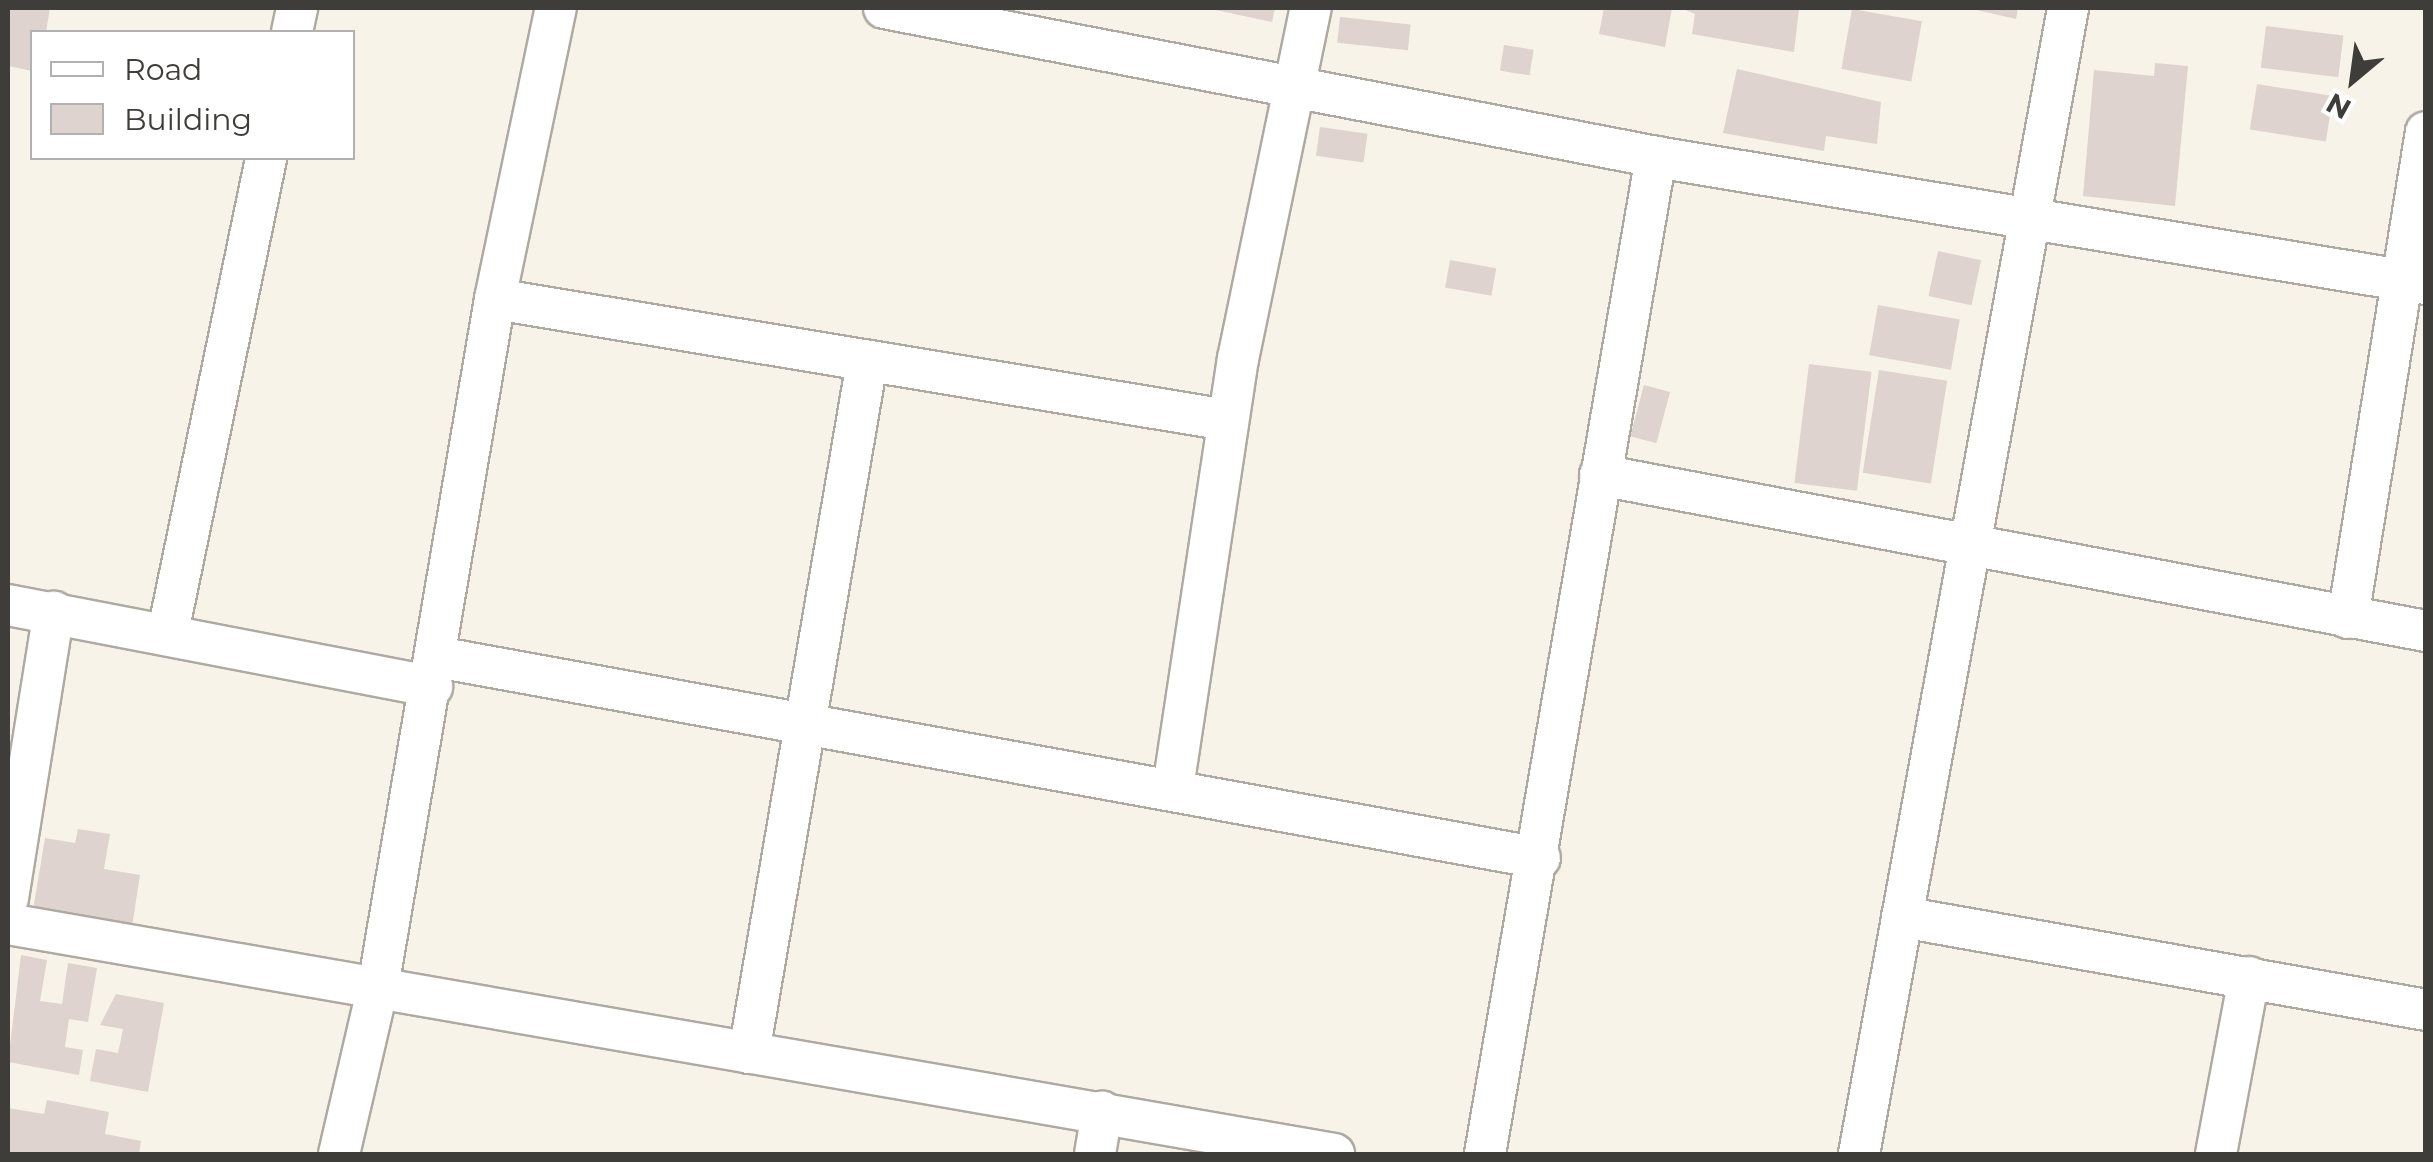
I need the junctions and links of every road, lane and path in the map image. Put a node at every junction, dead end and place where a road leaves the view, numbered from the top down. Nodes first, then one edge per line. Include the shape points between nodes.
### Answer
1 (556, 8) edge
2 (884, 8) edge
3 (1311, 8) edge
4 (2068, 8) edge
5 (1296, 86) junction
6 (2426, 132) edge
7 (1656, 157) junction
8 (266, 160) edge
9 (2032, 218) junction
10 (2412, 282) edge
11 (495, 299) junction
12 (866, 362) junction
13 (1227, 420) junction
14 (1600, 475) junction
15 (1970, 548) junction
16 (8, 605) edge
17 (54, 612) junction
18 (2348, 618) junction
19 (2426, 631) edge
20 (168, 632) junction
21 (434, 672) junction
22 (811, 720) junction
23 (1173, 788) junction
24 (1540, 858) junction
25 (8, 898) edge
26 (1902, 917) junction
27 (8, 924) edge
28 (2249, 977) junction
29 (378, 988) junction
30 (2426, 1010) edge
31 (749, 1054) junction
32 (1102, 1112) junction
33 (339, 1154) edge
34 (1095, 1154) edge
35 (1334, 1154) edge
36 (1485, 1154) edge
37 (1860, 1154) edge
38 (2216, 1154) edge

1 - 11 street
2 - 5 street
3 - 5 street
4 - 9 street
5 - 7 street
5 - 13 street
6 - 10 street
7 - 9 street
7 - 14 street
8 - 20 street
9 - 10 street
9 - 15 street
10 - 18 street
11 - 12 street
11 - 21 street
12 - 13 street
12 - 22 street
13 - 23 street
14 - 15 street
14 - 24 street
15 - 18 street
15 - 26 street
16 - 17 street
17 - 20 street
17 - 25 street
18 - 19 street
20 - 21 street
21 - 22 street
21 - 29 street
22 - 23 street
22 - 31 street
23 - 24 street
24 - 36 street
26 - 28 street
26 - 37 street
27 - 29 street
28 - 30 street
28 - 38 street
29 - 31 street
29 - 33 street
31 - 32 street
32 - 34 street
32 - 35 street

